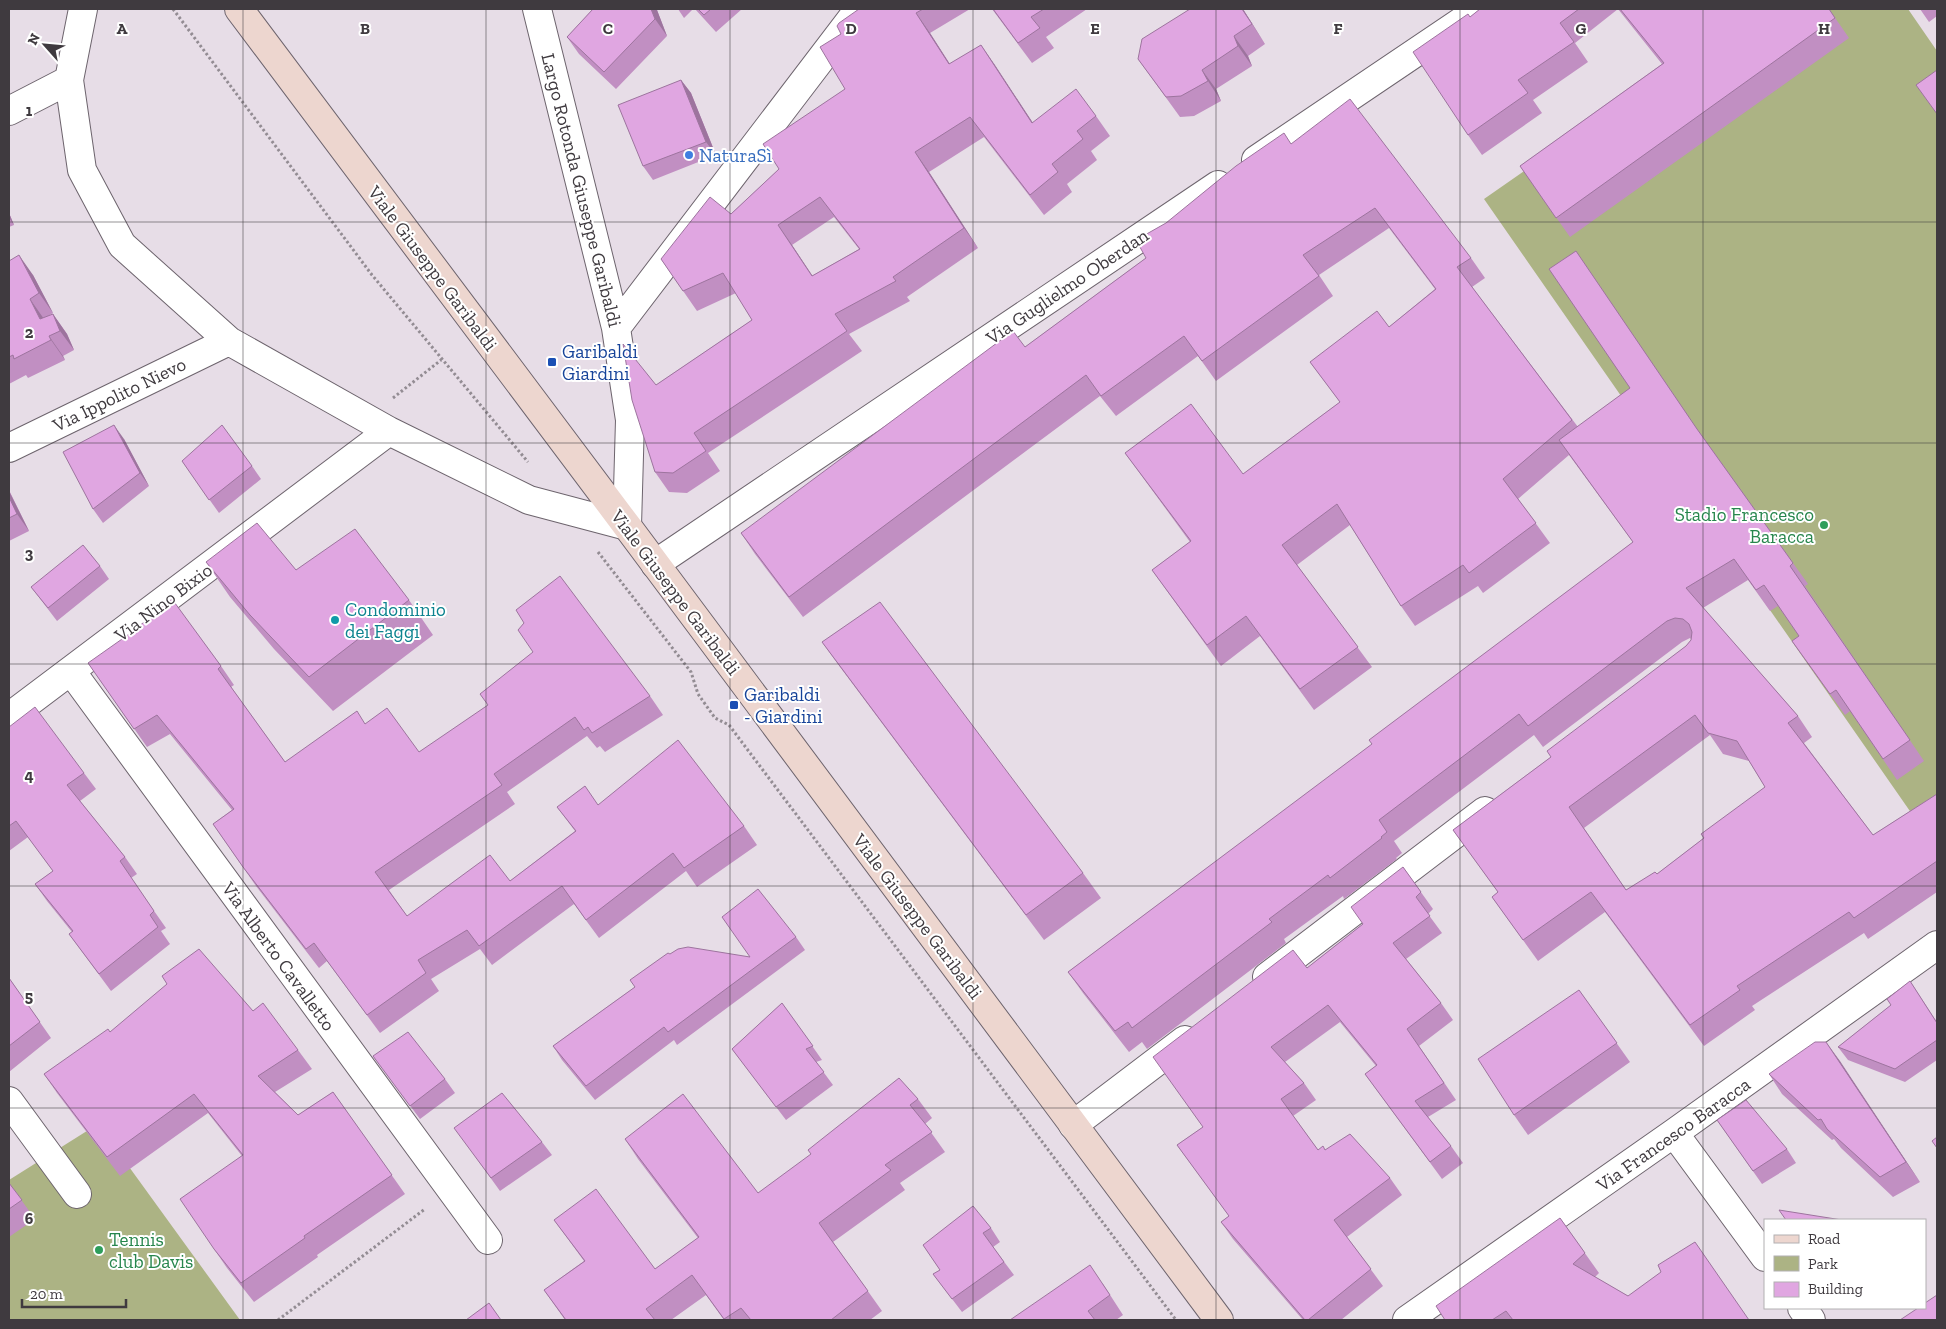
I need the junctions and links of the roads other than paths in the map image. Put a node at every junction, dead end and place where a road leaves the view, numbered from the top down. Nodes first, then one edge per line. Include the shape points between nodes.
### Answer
1 (83, 9) edge
2 (239, 9) edge
3 (537, 9) edge
4 (859, 9) edge
5 (1480, 9) edge
6 (69, 80) junction
7 (9, 111) edge
8 (616, 328) junction
9 (229, 341) junction
10 (389, 431) junction
11 (9, 448) edge
12 (628, 526) junction
13 (655, 564) junction
14 (71, 671) junction
15 (9, 717) edge
16 (1501, 799) edge
17 (1937, 945) edge
18 (1248, 992) edge
19 (1208, 1022) edge
20 (9, 1101) edge
21 (1073, 1125) junction
22 (1674, 1133) junction
23 (77, 1194) dead end
24 (488, 1240) dead end
25 (1764, 1256) edge
26 (1803, 1309) edge
27 (1219, 1320) edge
28 (1407, 1320) edge
29 (1811, 1320) edge

1 - 6 street
2 - 12 street, Viale Giuseppe Garibaldi
3 - 8 street, Largo Rotonda Giuseppe Garibaldi
4 - 8 street
5 - 13 street, Via Guglielmo Oberdan
6 - 7 street
6 - 9 street via 82,170 122,245
8 - 12 street, Largo Rotonda Giuseppe Garibaldi via 630,420
9 - 10 street
9 - 11 street, Via Ippolito Nievo
10 - 12 street via 529,500
10 - 14 street, Via Nino Bixio
12 - 13 street, Viale Giuseppe Garibaldi
13 - 21 street, Viale Giuseppe Garibaldi
14 - 15 street, Via Nino Bixio
14 - 24 street, Via Alberto Cavalletto
16 - 18 street
17 - 22 street, Via Francesco Baracca
19 - 21 street
20 - 23 street
21 - 27 street, Viale Giuseppe Garibaldi
22 - 25 street
22 - 28 street, Via Francesco Baracca
26 - 29 street

